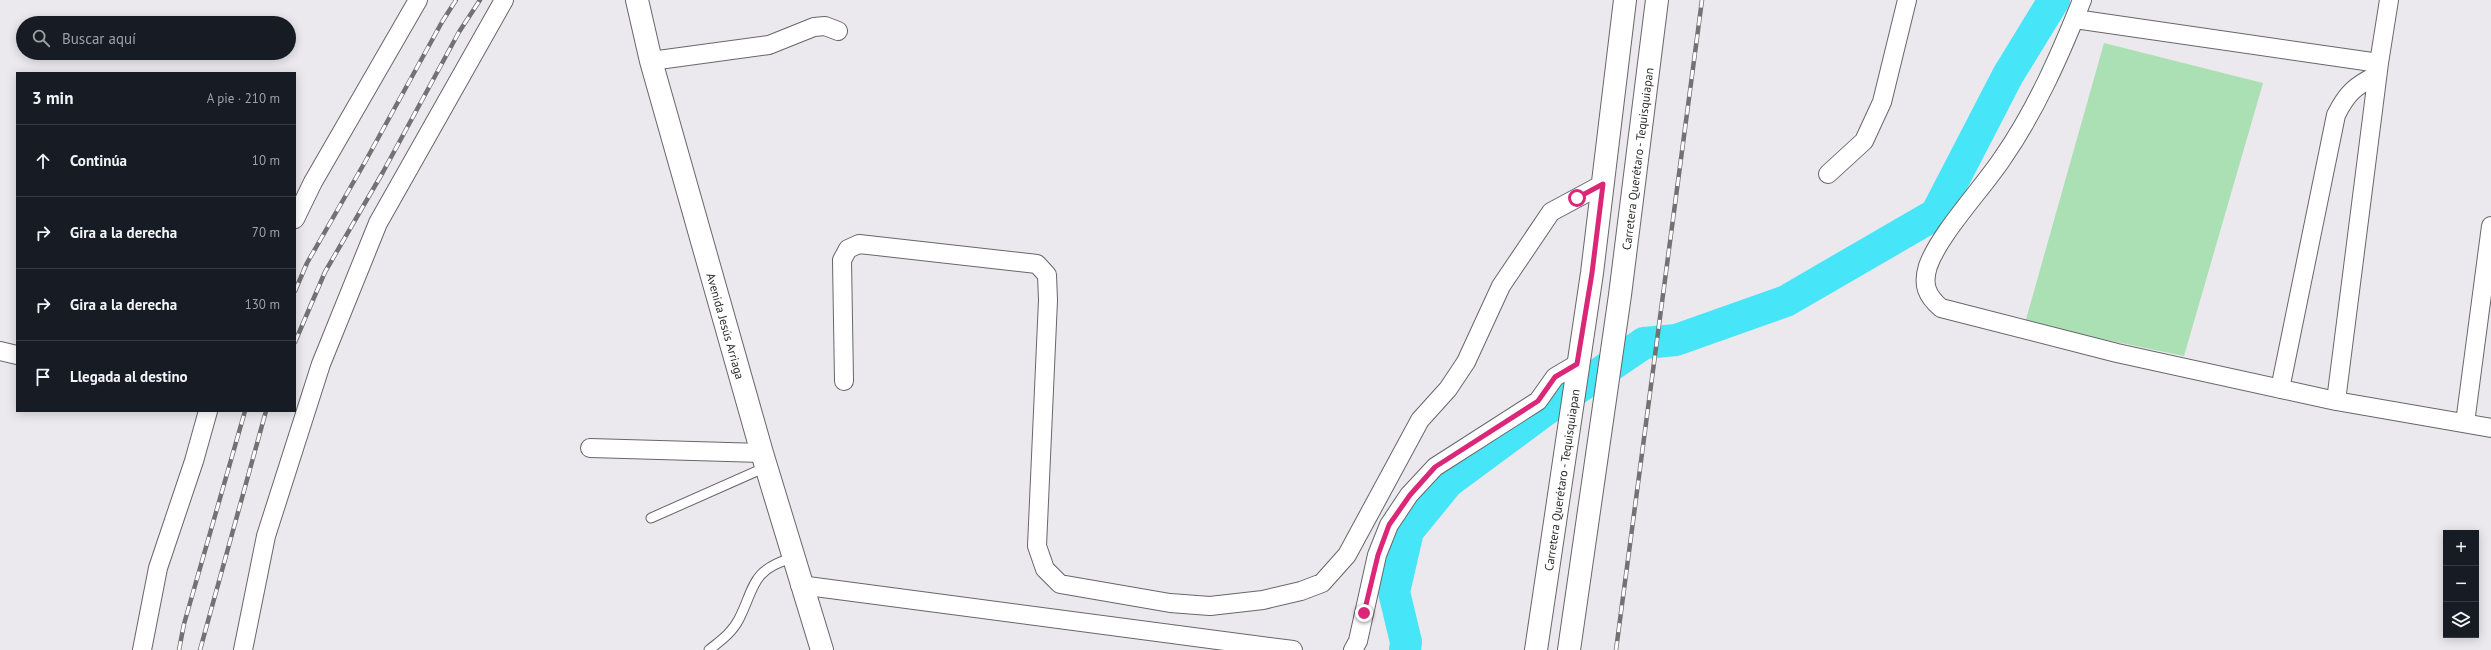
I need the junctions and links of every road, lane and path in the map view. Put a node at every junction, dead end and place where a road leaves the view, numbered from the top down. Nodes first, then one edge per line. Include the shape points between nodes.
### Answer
1 (418, 0) edge
2 (504, 0) edge
3 (637, 0) edge
4 (1625, 0) edge
5 (1657, 0) edge
6 (1907, 0) edge
7 (2082, 0) edge
8 (2389, 0) edge
9 (2075, 19) junction
10 (838, 31) dead end
11 (651, 61) junction
12 (2378, 69) junction
13 (1828, 174) dead end
14 (1603, 184) junction
15 (296, 217) edge
16 (2491, 226) edge
17 (0, 351) edge
18 (16, 355) edge
19 (1576, 368) junction
20 (844, 381) dead end
21 (2280, 389) junction
22 (2336, 402) junction
23 (208, 412) edge
24 (2465, 422) junction
25 (2491, 428) edge
26 (590, 448) dead end
27 (764, 460) junction
28 (651, 518) dead end
29 (792, 558) junction
30 (800, 584) junction
31 (1216, 645) edge
32 (142, 650) edge
33 (243, 650) edge
34 (709, 650) edge
35 (822, 650) edge
36 (1293, 650) edge
37 (1353, 650) edge
38 (1536, 650) edge
39 (1569, 650) edge

1 - 15 street via 313,182
2 - 33 street via 378,223 321,364 266,536
3 - 11 main road, Avenida Jesús Arriaga
4 - 14 main road, Carretera Querétaro - Tequisquiapan
5 - 39 main road, Carretera Querétaro - Tequisquiapan via 1600,438
6 - 13 street via 1882,102 1864,141
7 - 9 street
8 - 12 street
9 - 12 street
9 - 21 street via 2034,109 2002,160 1937,249 1928,266 1926,284 1929,298 1941,308 2117,353
10 - 11 street via 825,26 814,27 769,45
11 - 27 main road, Avenida Jesús Arriaga
12 - 21 street via 2345,98 2336,115
12 - 22 street
14 - 19 main road, Carretera Querétaro - Tequisquiapan via 1592,273
14 - 20 street via 1551,212 1501,286 1466,362 1448,389 1420,420 1347,555 1322,583 1301,591 1263,600 1210,606 1170,603 1060,584 1045,569 1037,546 1048,300 1047,276 1037,264 859,244 848,248 842,260
16 - 24 street
17 - 18 street
19 - 37 street via 1555,377 1538,401 1435,467 1410,495 1389,525 1378,555 1358,641
19 - 38 main road, Carretera Querétaro - Tequisquiapan
21 - 22 street
22 - 24 street
23 - 32 street via 158,568
24 - 25 street
26 - 27 street
27 - 28 lane
27 - 29 main road, Avenida Jesús Arriaga
29 - 30 main road, Avenida Jesús Arriaga
29 - 34 lane via 760,573 750,589 739,620 727,636
30 - 31 street
30 - 35 main road, Avenida Jesús Arriaga
31 - 36 street

